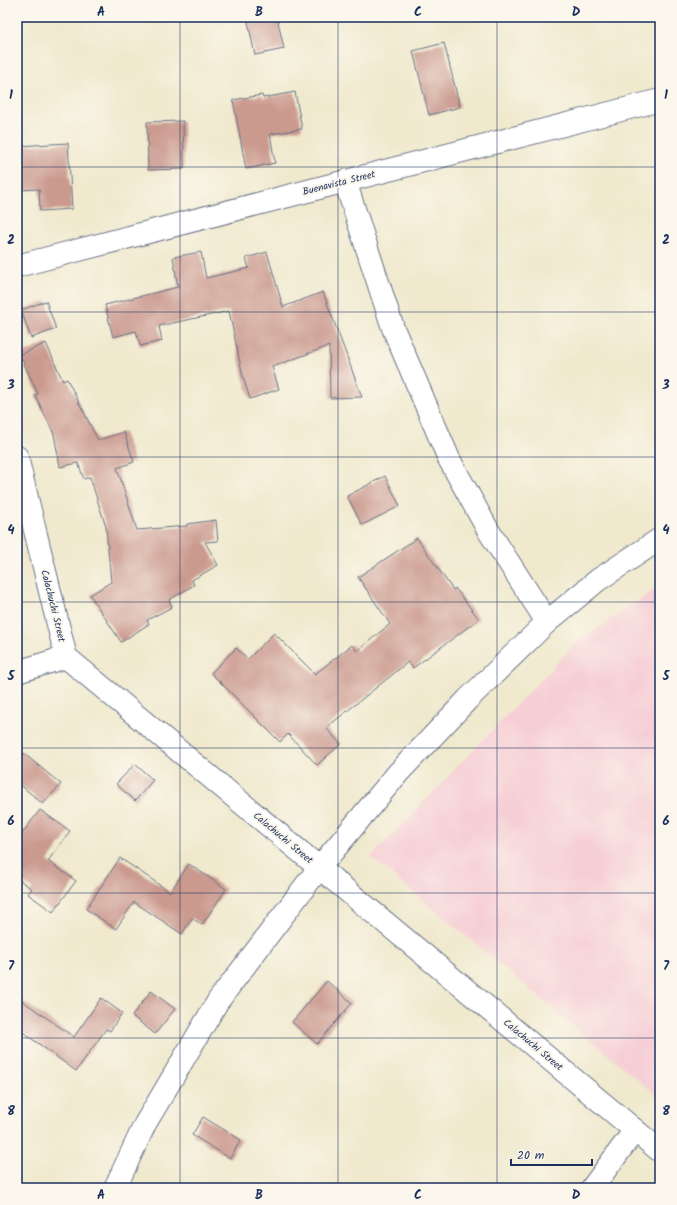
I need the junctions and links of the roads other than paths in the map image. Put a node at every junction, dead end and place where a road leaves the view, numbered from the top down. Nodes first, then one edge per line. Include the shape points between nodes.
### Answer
1 (660, 100) edge
2 (346, 181) junction
3 (17, 266) edge
4 (17, 457) edge
5 (660, 539) edge
6 (547, 622) junction
7 (66, 657) junction
8 (17, 672) edge
9 (319, 868) junction
10 (635, 1130) junction
11 (660, 1151) edge
12 (115, 1188) edge
13 (592, 1188) edge

1 - 2 street, Buenavista Street
2 - 3 street, Buenavista Street
2 - 6 street via 393,328 449,459 488,530
4 - 7 street, Calachuchi Street
5 - 6 street via 598,580
6 - 9 street via 403,767
7 - 8 street
7 - 9 street, Calachuchi Street
9 - 10 street, Calachuchi Street
9 - 12 street via 218,1001 145,1124
10 - 11 street, Calachuchi Street
10 - 13 street

